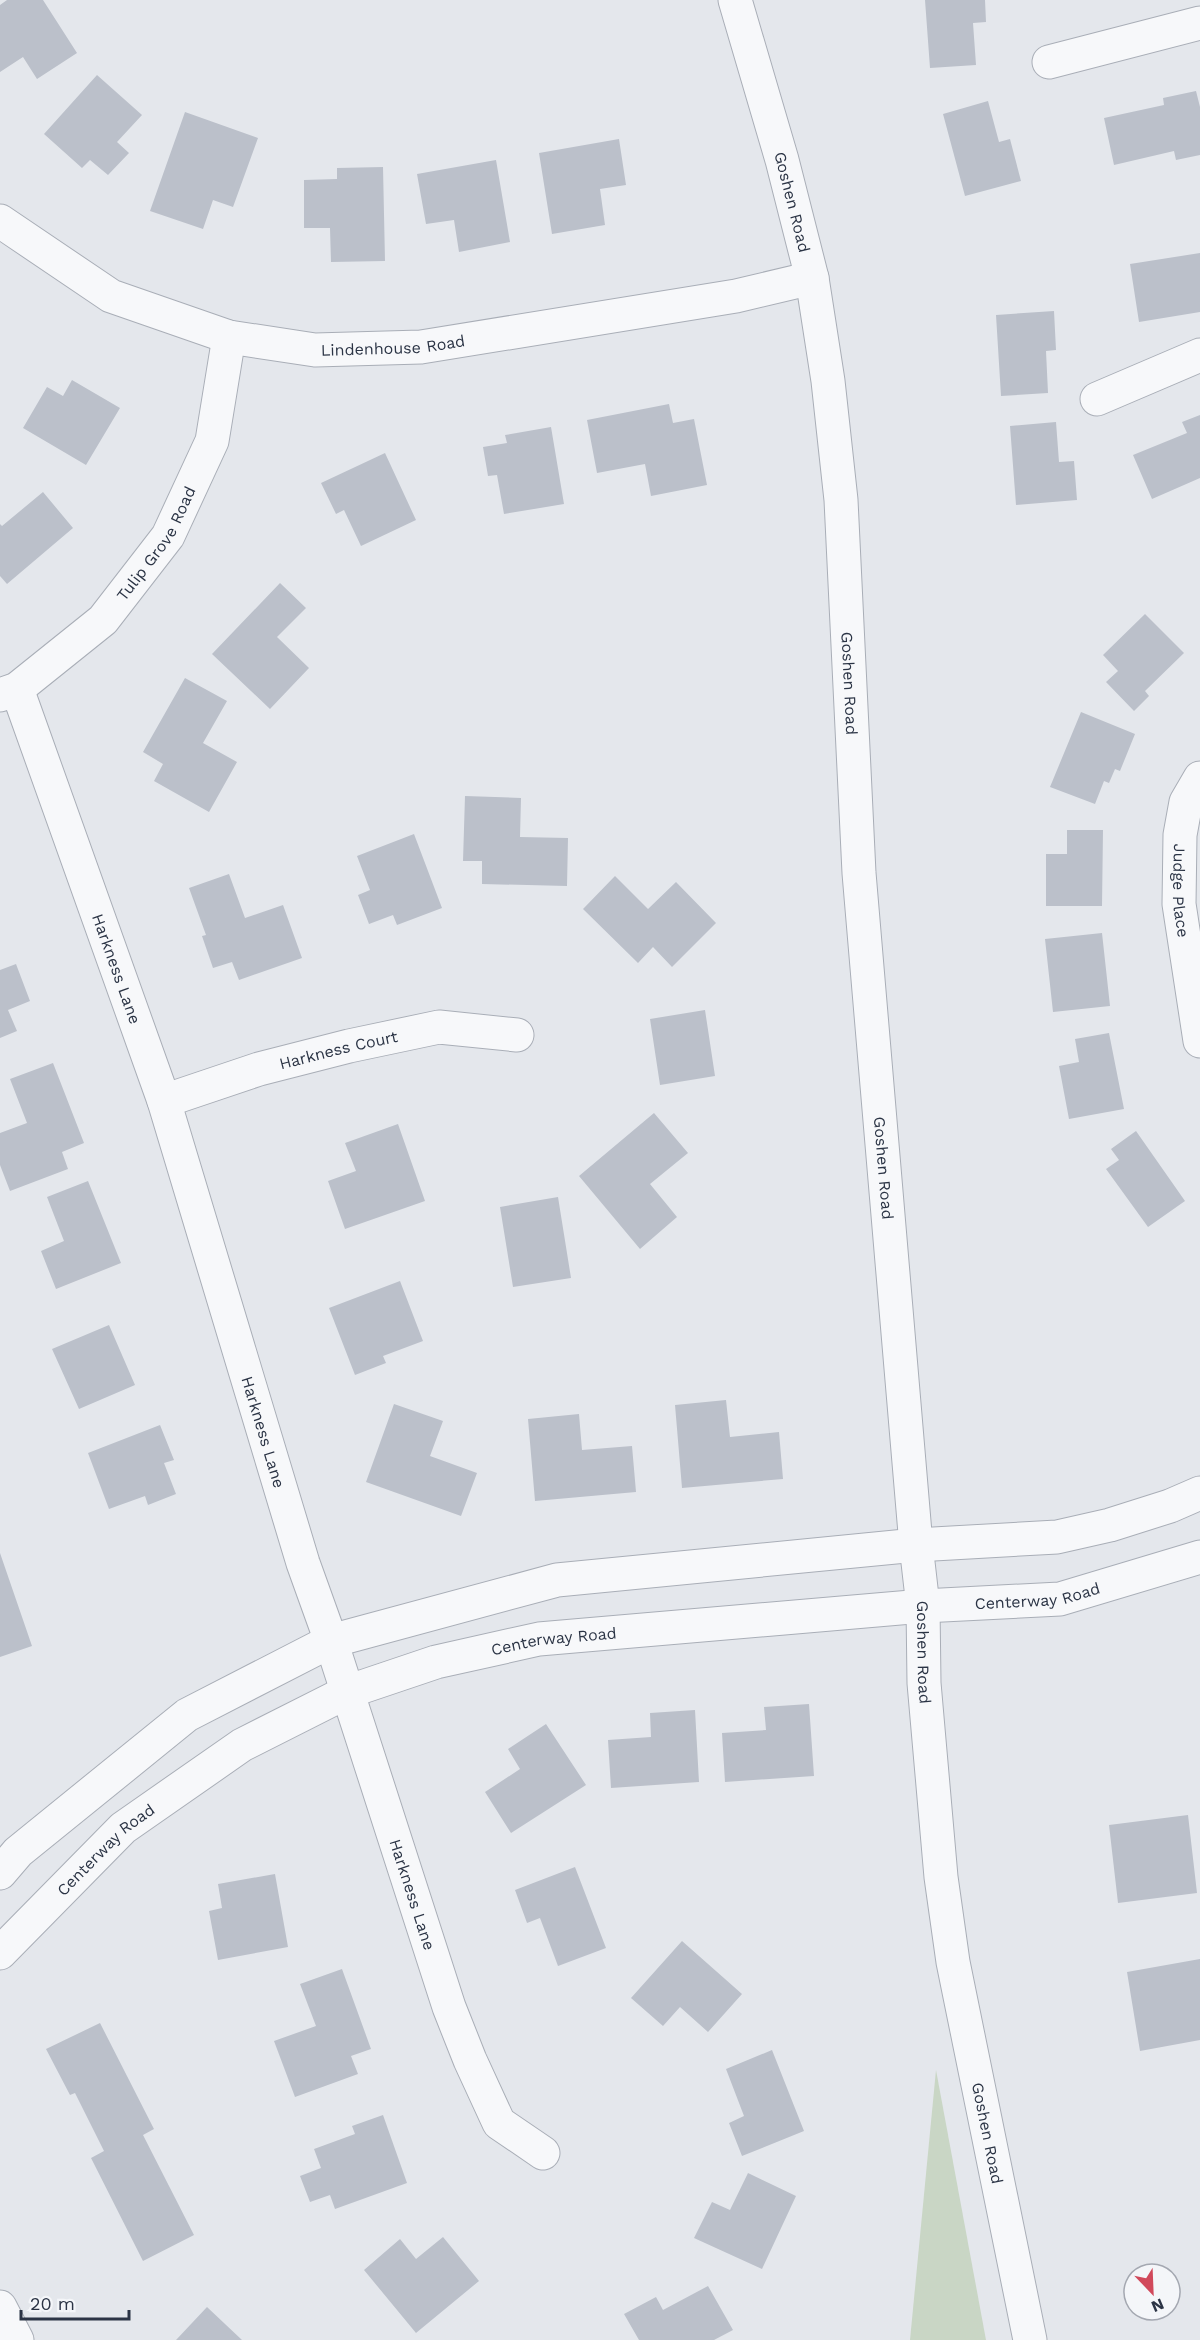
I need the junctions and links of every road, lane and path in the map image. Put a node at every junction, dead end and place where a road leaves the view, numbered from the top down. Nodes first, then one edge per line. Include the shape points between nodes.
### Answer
1 (735, 0) edge
2 (1200, 23) edge
3 (1049, 62) dead end
4 (0, 221) edge
5 (812, 278) junction
6 (229, 337) junction
7 (1200, 355) edge
8 (1097, 399) dead end
9 (8, 692) edge
10 (1200, 778) edge
11 (517, 1035) dead end
12 (1200, 1041) edge
13 (164, 1101) junction
14 (1200, 1493) edge
15 (916, 1545) junction
16 (1200, 1557) edge
17 (923, 1606) junction
18 (331, 1641) junction
19 (347, 1692) junction
20 (6, 1854) edge
21 (0, 1953) edge
22 (543, 2153) dead end
23 (0, 2307) edge
24 (17, 2340) edge
25 (1030, 2340) edge

1 - 5 street, Goshen Road
2 - 3 street
4 - 6 street, Lindenhouse Road via 111,296
5 - 6 street, Lindenhouse Road via 736,296 421,347 315,350
5 - 15 street, Goshen Road via 841,500 859,873
6 - 9 street, Tulip Grove Road via 212,441 168,536 103,620
7 - 8 street
9 - 13 street, Harkness Lane
10 - 12 street, Judge Place via 1185,802 1179,892
11 - 13 street, Harkness Court via 439,1027 259,1070
13 - 18 street, Harkness Lane via 303,1563
14 - 15 street via 1110,1525 1057,1537
15 - 17 street, Goshen Road
15 - 18 street via 557,1580
16 - 17 street, Centerway Road via 1060,1599
17 - 19 street, Centerway Road via 540,1639 436,1662
17 - 25 street, Goshen Road via 924,1683 942,1887 953,1962
18 - 19 street, Harkness Lane
18 - 20 street via 187,1715
19 - 21 street, Centerway Road via 242,1744 123,1828
19 - 22 street, Harkness Lane via 449,2007 470,2060 500,2123
23 - 24 street

